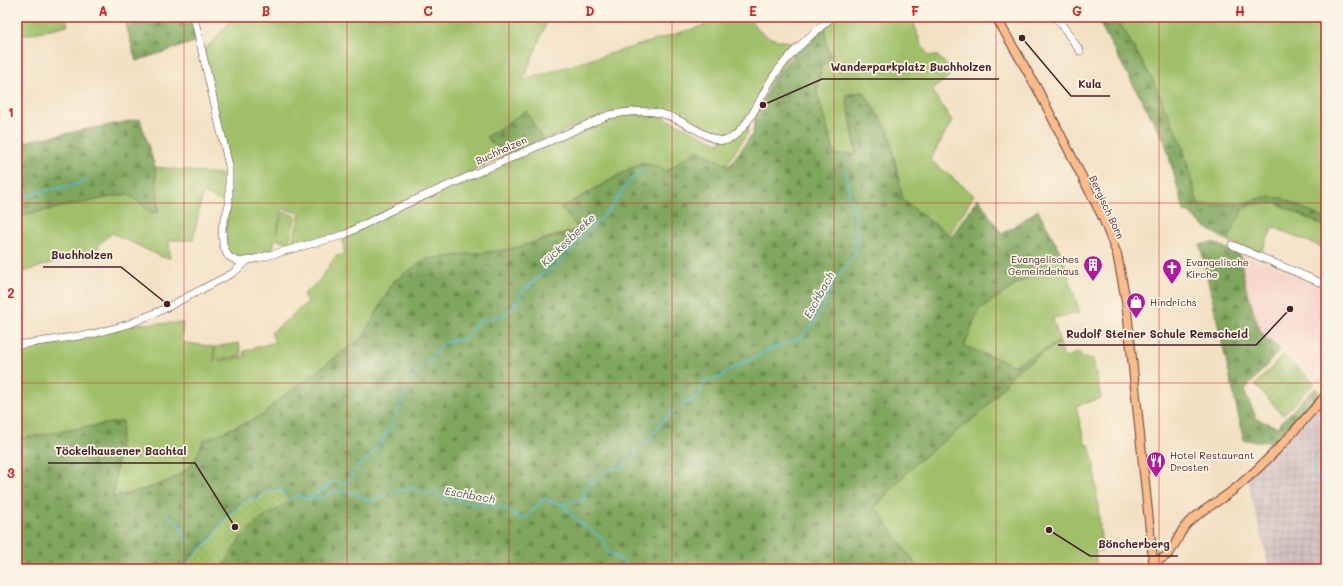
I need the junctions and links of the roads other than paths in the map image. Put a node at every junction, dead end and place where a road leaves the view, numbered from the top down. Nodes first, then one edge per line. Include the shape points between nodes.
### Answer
1 (194, 17) edge
2 (832, 17) edge
3 (1029, 17) edge
4 (1054, 17) edge
5 (997, 20) edge
6 (1080, 51) dead end
7 (1232, 245) dead end
8 (247, 261) junction
9 (1326, 285) edge
10 (17, 345) edge
11 (1326, 395) edge
12 (1153, 565) edge

1 - 8 street via 229,166 229,205 222,227 223,245 232,259 239,262
2 - 8 street, Buchholzen via 798,48 773,77 746,124 732,138 712,138 660,113 641,111 609,114 396,208 344,235
3 - 5 street
4 - 6 street
5 - 12 main road, Bergisch Born via 1035,84 1102,216 1117,254 1126,301
7 - 9 street
8 - 10 street, Buchholzen via 233,273 136,322 93,334
11 - 12 main road via 1262,465 1237,488 1188,523 1170,554

